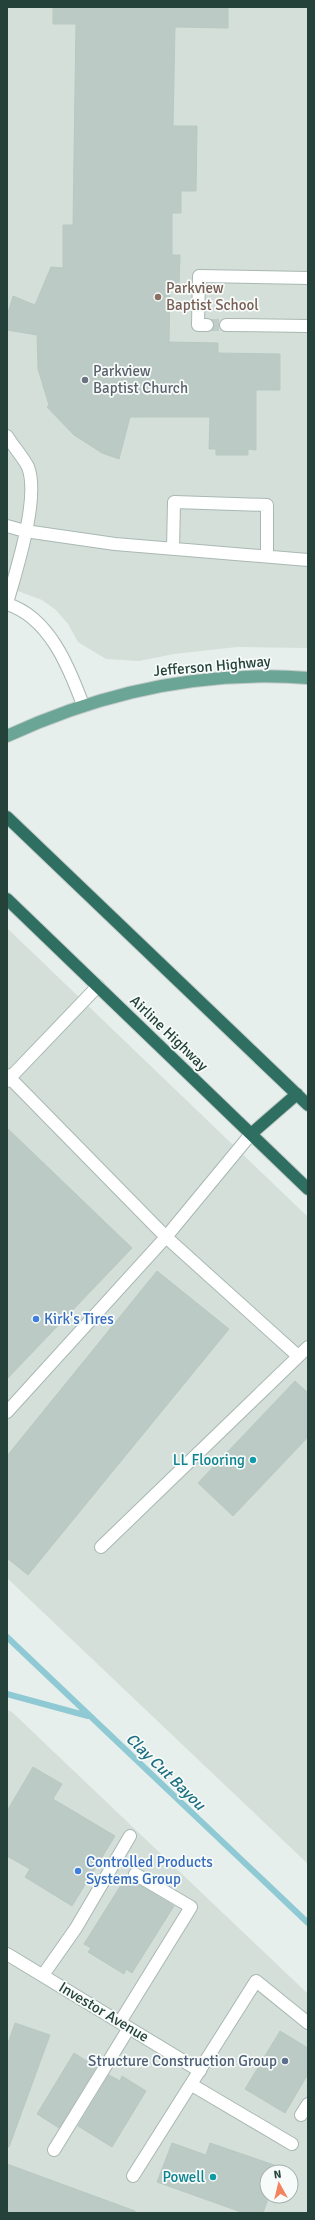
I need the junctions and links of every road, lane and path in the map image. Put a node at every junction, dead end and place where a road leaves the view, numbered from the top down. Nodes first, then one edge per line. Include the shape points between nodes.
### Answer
1 (308, 278) edge
2 (207, 325) dead end
3 (226, 325) tunnel mouth
4 (308, 326) edge
5 (7, 436) edge
6 (7, 526) edge
7 (25, 531) junction
8 (173, 549) junction
9 (267, 556) junction
10 (308, 560) edge
11 (7, 604) edge
12 (308, 678) edge
13 (83, 705) junction
14 (7, 736) edge
15 (7, 816) edge
16 (7, 899) edge
17 (98, 986) junction
18 (8, 1078) edge
19 (297, 1094) junction
20 (308, 1105) edge
21 (250, 1134) junction
22 (308, 1189) edge
23 (166, 1237) junction
24 (308, 1347) edge
25 (298, 1356) junction
26 (7, 1412) edge
27 (101, 1547) dead end
28 (130, 1836) dead end
29 (135, 1874) dead end
30 (7, 1954) edge
31 (43, 1975) junction
32 (308, 2023) edge
33 (124, 2025) junction
34 (200, 2071) junction
35 (192, 2085) junction
36 (308, 2104) edge
37 (301, 2115) dead end
38 (292, 2144) dead end
39 (54, 2150) dead end
40 (133, 2176) dead end

1 - 2 street via 199,276 198,325
3 - 4 street
5 - 7 street via 28,467 32,485
6 - 7 street
7 - 8 street via 115,544
7 - 11 street
8 - 9 street
8 - 9 street via 174,502 267,505
9 - 10 street
11 - 13 street via 20,608 50,636 72,674
12 - 13 main road, Jefferson Highway via 266,676 193,680 145,688
13 - 14 main road, Jefferson Highway
15 - 19 highway
16 - 17 highway, Airline Highway
17 - 18 street
17 - 21 highway, Airline Highway
18 - 23 street
19 - 20 highway
19 - 21 highway
21 - 22 highway, Airline Highway
21 - 23 street
23 - 25 street
23 - 26 street
24 - 25 street
25 - 27 street
28 - 31 street via 76,1928
29 - 33 street via 191,1907
30 - 31 street, Investor Avenue
31 - 33 street, Investor Avenue
32 - 34 street via 256,1981
33 - 34 street, Investor Avenue
33 - 39 street
34 - 35 street
35 - 38 street
35 - 40 street
36 - 37 street

